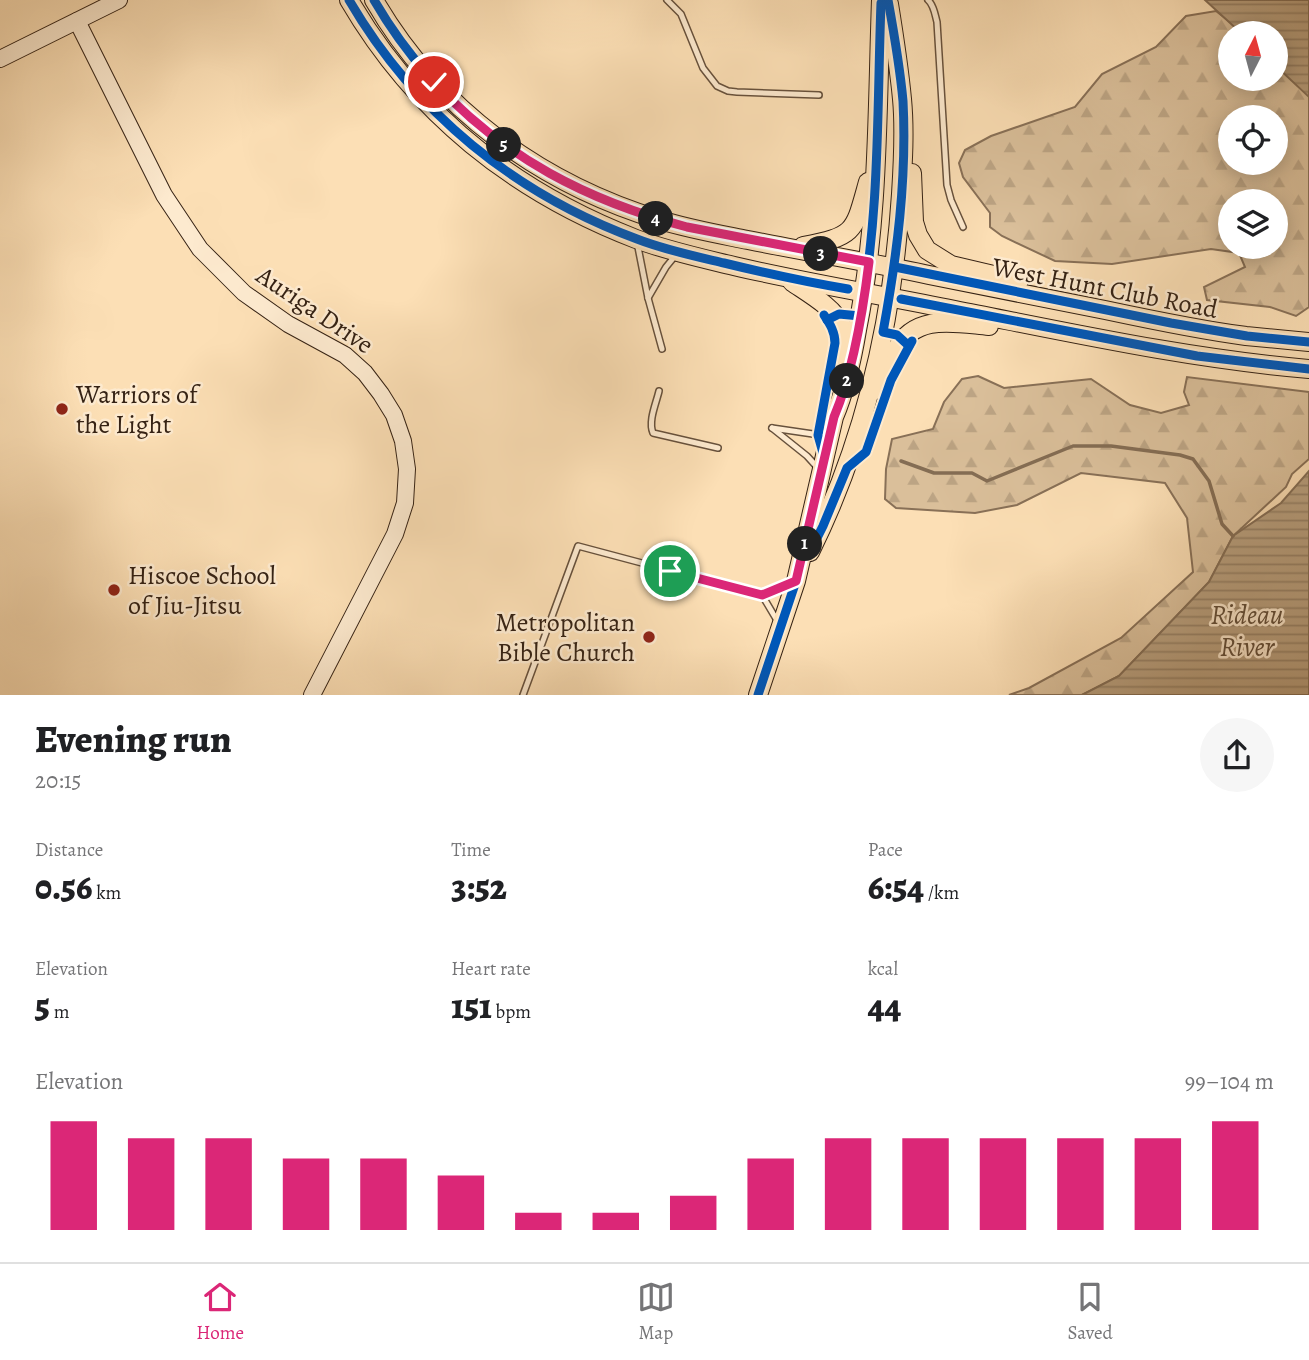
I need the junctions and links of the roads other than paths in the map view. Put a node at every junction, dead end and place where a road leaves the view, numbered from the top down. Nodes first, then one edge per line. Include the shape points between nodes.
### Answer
1 (120, 0) edge
2 (349, 0) edge
3 (374, 0) edge
4 (667, 0) edge
5 (881, 0) edge
6 (888, 0) edge
7 (928, 0) edge
8 (77, 21) junction
9 (0, 59) edge
10 (818, 94) dead end
11 (903, 100) junction
12 (876, 152) junction
13 (963, 227) dead end
14 (636, 239) junction
15 (791, 248) junction
16 (678, 253) junction
17 (869, 262) junction
18 (895, 267) junction
19 (786, 278) junction
20 (865, 292) junction
21 (890, 297) junction
22 (648, 298) junction
23 (1171, 323) junction
24 (1070, 332) junction
25 (1309, 342) edge
26 (662, 349) dead end
27 (1309, 369) edge
28 (659, 391) dead end
29 (834, 417) junction
30 (859, 430) junction
31 (829, 439) junction
32 (718, 448) dead end
33 (849, 462) junction
34 (821, 473) junction
35 (796, 581) junction
36 (762, 595) junction
37 (781, 627) junction
38 (313, 695) edge
39 (523, 695) edge
40 (758, 695) edge

1 - 8 street
2 - 14 main road, West Hunt Club Road via 395,67 458,134 534,189
3 - 15 main road, West Hunt Club Road via 407,50 449,97 530,162 581,191 653,218
4 - 10 lane via 681,14 704,68 717,86 737,92
5 - 12 main road
6 - 11 main road
7 - 13 lane via 937,22 947,185
8 - 9 street
8 - 38 street, Auriga Drive via 164,195 200,249 244,293 345,355 365,373 394,415 407,469 405,503 395,534
11 - 18 main road
11 - 23 main road via 914,222 927,250 951,265
12 - 15 main road via 855,225 836,239
12 - 17 main road
14 - 16 main road, West Hunt Club Road
14 - 22 lane
15 - 17 main road, West Hunt Club Road
16 - 19 main road, West Hunt Club Road
16 - 22 lane
17 - 18 main road, West Hunt Club Road
17 - 20 main road
18 - 21 main road
18 - 23 main road, West Hunt Club Road
19 - 20 main road, West Hunt Club Road
19 - 29 main road via 818,299 842,327
20 - 21 main road, West Hunt Club Road
20 - 29 main road via 849,372
21 - 24 main road, West Hunt Club Road
21 - 30 main road
22 - 26 lane
23 - 25 main road, West Hunt Club Road
24 - 27 main road, West Hunt Club Road via 1196,356
24 - 30 main road via 927,323 906,335 896,350 873,409
28 - 32 lane via 653,433
29 - 31 main road
30 - 33 main road
31 - 33 main road via 842,447
31 - 34 main road
31 - 34 lane via 772,428
33 - 35 main road
34 - 35 main road
35 - 36 lane
35 - 37 main road
36 - 37 lane
36 - 39 lane via 578,546
37 - 40 main road

